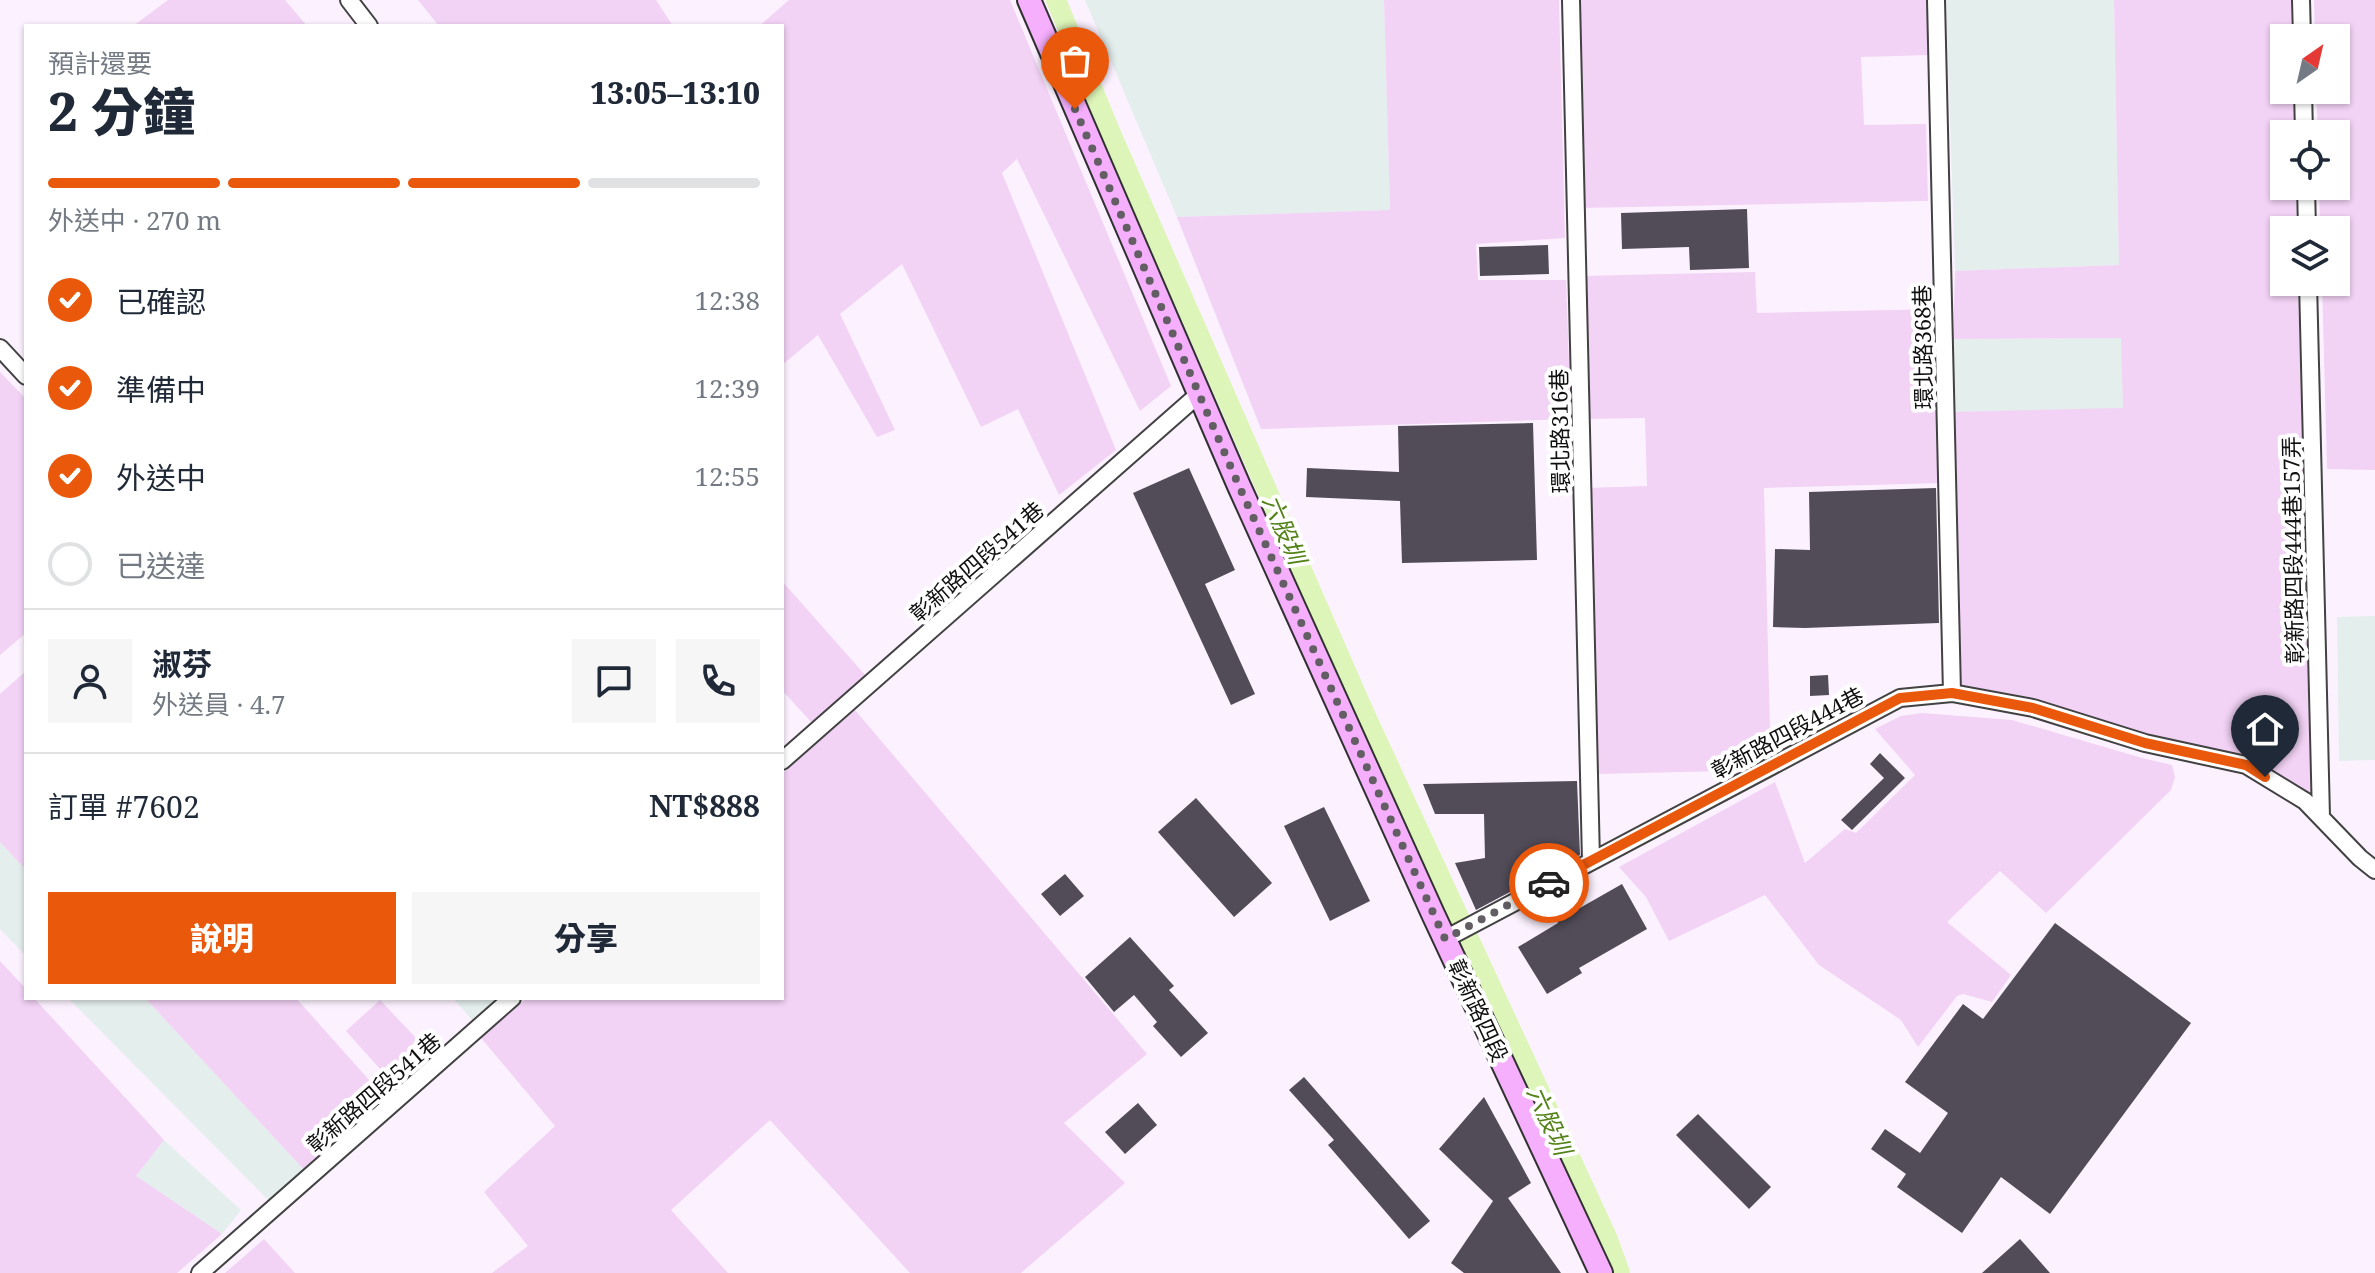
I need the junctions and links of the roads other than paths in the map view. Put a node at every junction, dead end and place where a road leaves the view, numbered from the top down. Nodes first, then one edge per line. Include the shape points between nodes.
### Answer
1 (349, 0) edge
2 (1029, 0) edge
3 (1571, 0) edge
4 (1936, 0) edge
5 (2301, 0) edge
6 (367, 24) edge
7 (2302, 24) edge
8 (2308, 296) edge
9 (0, 348) edge
10 (24, 374) edge
11 (1199, 394) junction
12 (1952, 693) junction
13 (784, 759) edge
14 (2321, 817) junction
15 (1591, 861) junction
16 (2375, 870) edge
17 (1446, 939) junction
18 (510, 1000) edge
19 (200, 1273) edge
20 (1601, 1273) edge

1 - 6 street
2 - 11 street, 彰新路四段
3 - 15 street, 環北路316巷
4 - 12 street, 環北路368巷
5 - 7 street
8 - 14 street, 彰新路四段444巷157弄
9 - 10 street
11 - 13 street, 彰新路四段541巷
11 - 17 street, 彰新路四段
12 - 14 street, 彰新路四段444巷 via 2033,708 2145,743 2246,765 2305,801
12 - 15 street, 彰新路四段444巷 via 1900,698
14 - 16 street, 彰新路四段444巷
15 - 17 street, 彰新路四段444巷
17 - 20 street, 彰新路四段
18 - 19 street, 彰新路四段541巷

